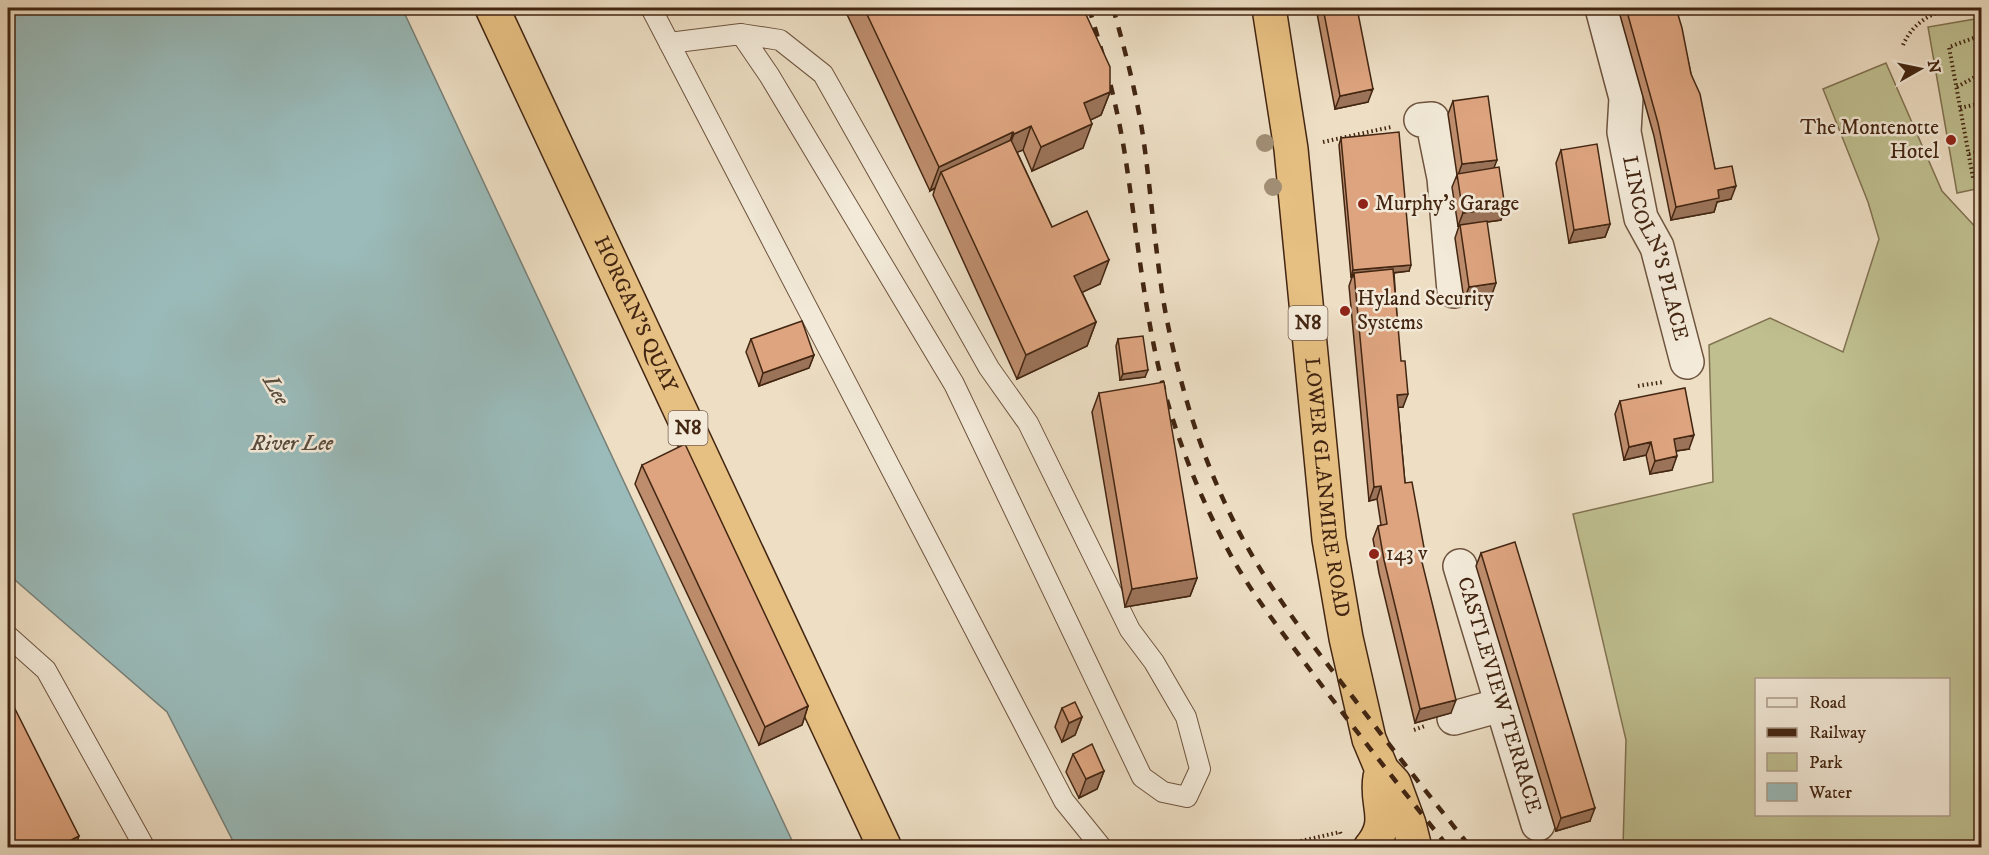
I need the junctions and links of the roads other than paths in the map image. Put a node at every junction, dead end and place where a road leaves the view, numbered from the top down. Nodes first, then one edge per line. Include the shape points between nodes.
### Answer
1 (492, 8) edge
2 (651, 8) edge
3 (1269, 8) edge
4 (1602, 8) edge
5 (741, 34) junction
6 (669, 43) junction
7 (1427, 119) road end
8 (1454, 291) dead end
9 (1687, 362) dead end
10 (1460, 566) dead end
11 (8, 636) edge
12 (1501, 705) junction
13 (1454, 718) edge
14 (1382, 770) junction
15 (1538, 824) dead end
16 (145, 848) edge
17 (885, 848) edge
18 (1102, 848) edge
19 (1370, 848) edge
20 (1415, 848) edge

1 - 17 highway, HORGAN'S QUAY / N8
2 - 6 lane
3 - 14 highway, LOWER GLANMIRE ROAD / N8 via 1291,150 1329,538 1369,739
4 - 9 street, LINCOLN'S PLACE via 1626,98 1624,132 1641,218 1657,247
5 - 5 lane via 780,40 823,74 989,368 1028,423 1130,630 1186,717 1200,769 1187,796 1163,792 1142,777 954,384
5 - 6 lane
6 - 18 lane via 1064,801
7 - 8 street via 1444,178
10 - 12 street, CASTLEVIEW TERRACE
11 - 16 lane via 46,670
12 - 13 street
12 - 15 street, CASTLEVIEW TERRACE
14 - 19 highway, N8 via 1379,786 1383,818
14 - 20 highway, LOWER GLANMIRE ROAD / N8 via 1394,783

